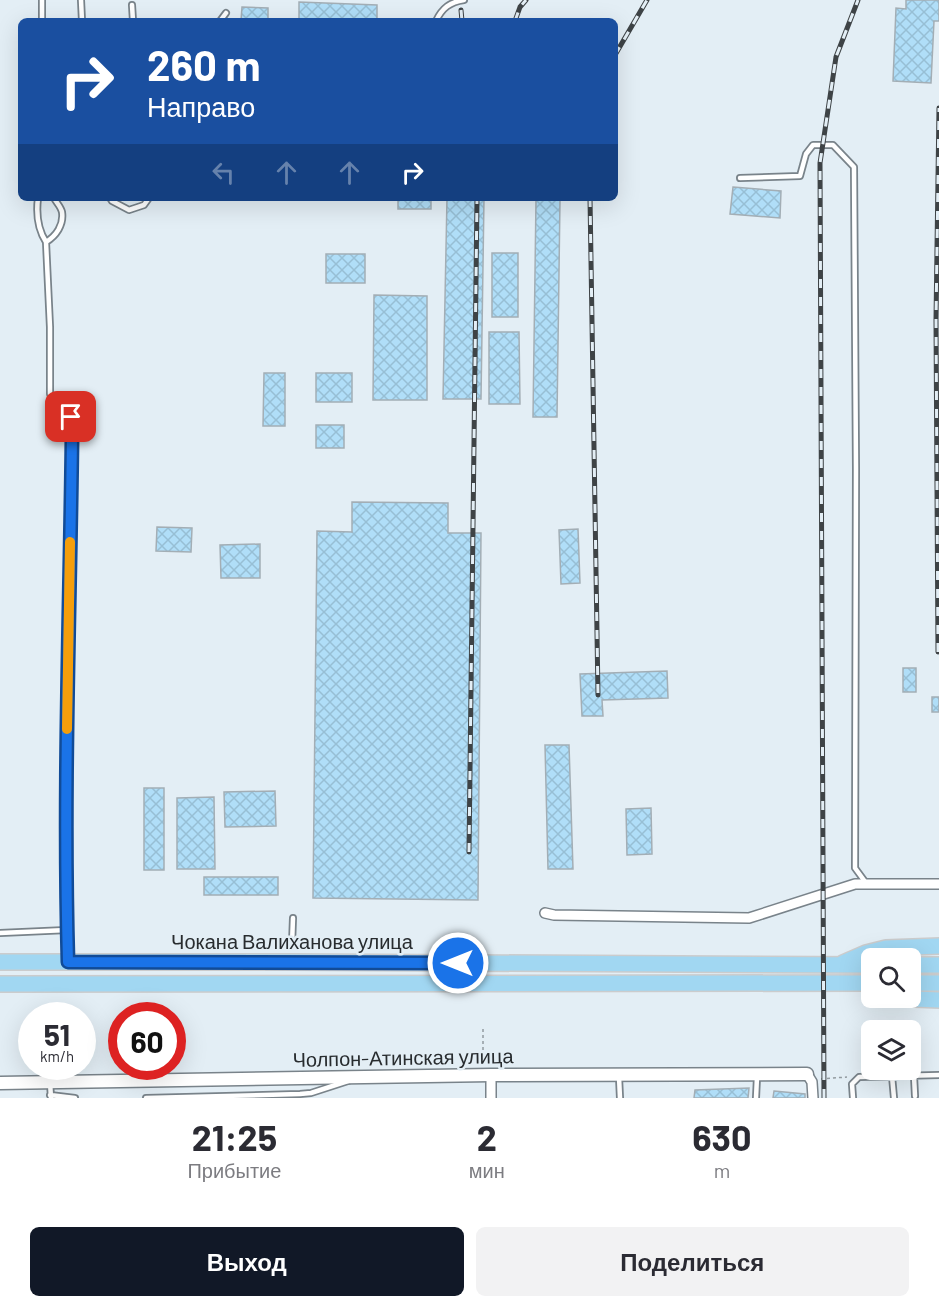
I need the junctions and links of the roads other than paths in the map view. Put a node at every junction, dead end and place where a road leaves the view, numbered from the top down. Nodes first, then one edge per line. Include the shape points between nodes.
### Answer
1 (42, 0) edge
2 (81, 0) edge
3 (464, 0) edge
4 (132, 5) dead end
5 (226, 13) dead end
6 (42, 18) edge
7 (82, 18) edge
8 (132, 18) edge
9 (222, 18) edge
10 (438, 18) edge
11 (740, 178) dead end
12 (38, 201) edge
13 (56, 201) edge
14 (112, 201) edge
15 (147, 201) edge
16 (46, 242) junction
17 (866, 884) junction
18 (939, 884) edge
19 (545, 913) dead end
20 (293, 918) dead end
21 (67, 930) junction
22 (0, 933) edge
23 (292, 944) dead end
24 (939, 946) edge
25 (0, 962) edge
26 (68, 962) junction
27 (292, 962) junction
28 (838, 965) junction
29 (861, 965) edge
30 (921, 965) edge
31 (939, 965) edge
32 (291, 983) junction
33 (837, 983) junction
34 (861, 983) edge
35 (921, 983) edge
36 (939, 983) edge
37 (0, 984) edge
38 (861, 991) edge
39 (921, 999) edge
40 (939, 1000) edge
41 (757, 1074) junction
42 (491, 1075) junction
43 (619, 1075) junction
44 (939, 1075) edge
45 (808, 1076) joint
46 (921, 1076) edge
47 (360, 1077) junction
48 (861, 1077) edge
49 (892, 1080) edge
50 (914, 1080) edge
51 (0, 1083) edge
52 (50, 1092) edge
53 (915, 1096) dead end
54 (216, 1097) edge
55 (75, 1098) edge
56 (146, 1098) edge
57 (491, 1098) edge
58 (620, 1098) edge
59 (756, 1098) edge
60 (813, 1098) edge
61 (853, 1098) edge
62 (894, 1098) edge

1 - 6 lane
2 - 7 lane
3 - 10 lane via 448,5
4 - 8 lane
5 - 9 lane
11 - 17 lane via 800,176 813,145 833,145 854,167 855,868
12 - 16 lane via 39,232
13 - 16 lane via 62,212 60,227
14 - 15 lane via 129,210
16 - 21 lane via 50,394 71,417 72,436
17 - 18 street
17 - 19 street via 855,884 749,918
20 - 23 lane
21 - 22 lane
21 - 26 lane
24 - 28 main road via 886,948
25 - 26 main road, Чокана Валиханова улица
26 - 27 main road, Чокана Валиханова улица
27 - 28 main road, Чокана Валиханова улица
27 - 32 main road
28 - 29 main road, Чокана Валиханова улица
30 - 31 main road
32 - 33 main road
32 - 37 main road
33 - 34 main road
33 - 38 main road
35 - 36 main road
39 - 40 main road
41 - 43 street, Чолпон-Атинская улица
41 - 45 street, Чолпон-Атинская улица
41 - 59 lane
42 - 43 street, Чолпон-Атинская улица
42 - 47 street, Чолпон-Атинская улица
42 - 57 street
43 - 58 lane
44 - 46 lane
45 - 60 street
47 - 52 street, Чолпон-Атинская улица
47 - 54 lane via 311,1093
48 - 61 lane via 852,1084
49 - 62 lane
50 - 53 lane
51 - 52 street, Чолпон-Атинская улица
52 - 55 lane
54 - 56 lane

